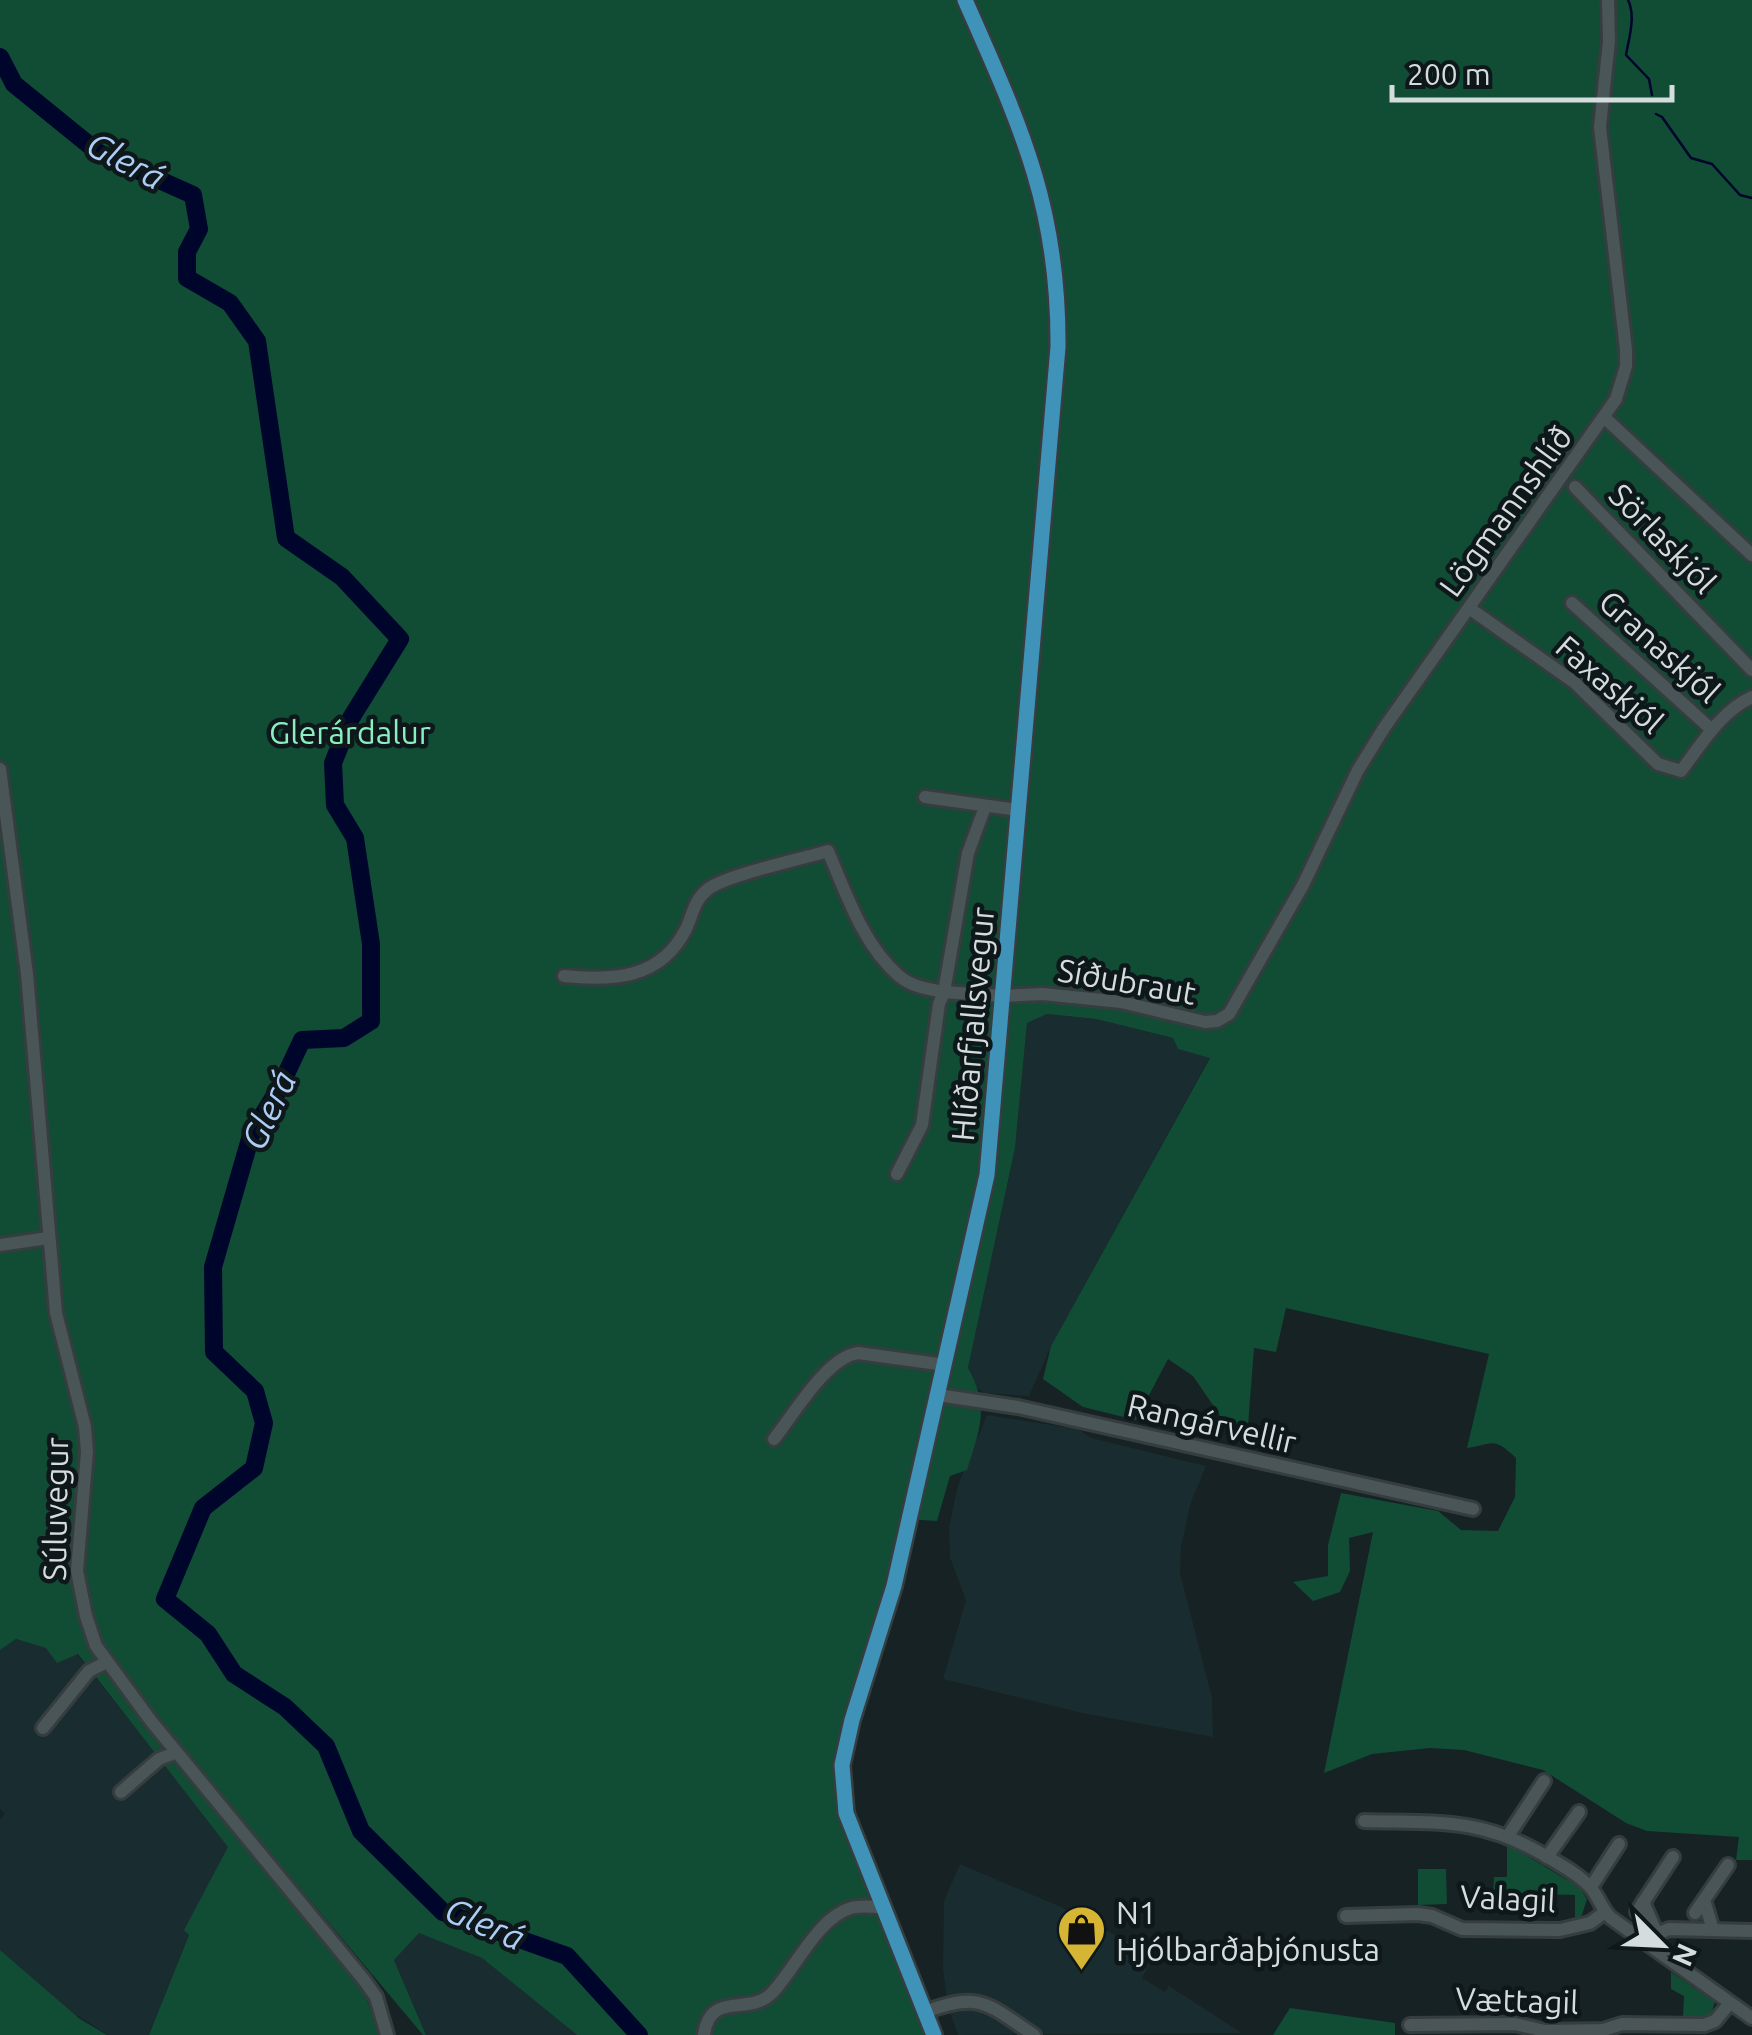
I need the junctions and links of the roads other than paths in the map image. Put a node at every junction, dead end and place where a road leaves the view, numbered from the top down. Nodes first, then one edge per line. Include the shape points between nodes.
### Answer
1 (965, 0) edge
2 (1608, 0) edge
3 (1605, 418) junction
4 (1575, 486) dead end
5 (1752, 555) edge
6 (1572, 602) dead end
7 (1469, 608) junction
8 (1752, 670) edge
9 (1752, 697) edge
10 (1712, 730) junction
11 (0, 769) edge
12 (925, 797) dead end
13 (985, 807) junction
14 (1018, 810) junction
15 (564, 976) dead end
16 (944, 992) junction
17 (1001, 996) junction
18 (1237, 1003) joint
19 (897, 1174) dead end
20 (48, 1238) junction
21 (0, 1245) edge
22 (945, 1365) junction
23 (938, 1395) junction
24 (774, 1439) dead end
25 (1473, 1509) dead end
26 (107, 1662) junction
27 (43, 1728) dead end
28 (175, 1752) junction
29 (1544, 1781) dead end
30 (120, 1792) dead end
31 (1579, 1812) dead end
32 (1364, 1822) dead end
33 (1508, 1836) junction
34 (1619, 1844) dead end
35 (1548, 1857) junction
36 (1672, 1857) dead end
37 (1728, 1865) dead end
38 (1591, 1888) junction
39 (1704, 1900) junction
40 (882, 1907) junction
41 (1605, 1912) junction
42 (1695, 1913) dead end
43 (1346, 1916) dead end
44 (1713, 1930) junction
45 (1752, 1930) edge
46 (1652, 1939) junction
47 (1730, 2003) junction
48 (925, 2012) junction
49 (1752, 2018) edge
50 (1410, 2025) dead end
51 (387, 2035) edge
52 (704, 2035) edge
53 (934, 2035) edge
54 (1034, 2035) edge

1 - 14 main road, Hlíðarfjallsvegur via 1037,174 1058,299 1055,409
2 - 3 street, Lögmannshlíð via 1600,127 1626,350 1622,384
3 - 5 street
3 - 7 street, Lögmannshlíð
4 - 8 street, Sörlaskjól
6 - 10 street, Granaskjól
7 - 10 street, Faxaskjól via 1574,682 1658,764 1681,771
7 - 18 street, Lögmannshlíð via 1358,770
9 - 10 street, Faxaskjól
11 - 20 street, Súluvegur via 28,974
12 - 13 street
13 - 14 street
13 - 16 street via 968,853
14 - 17 main road, Hlíðarfjallsvegur
15 - 16 street, Síðubraut via 610,980 640,973 672,950 712,886 828,851 856,917 887,962 901,978
16 - 17 street, Síðubraut
16 - 19 street via 922,1125
17 - 18 street, Síðubraut via 1121,1002 1204,1022 1224,1018
17 - 22 main road, Hlíðarfjallsvegur via 987,1175
20 - 21 street
20 - 26 street, Súluvegur via 56,1313 87,1452 77,1571 86,1616
22 - 23 main road, Hlíðarfjallsvegur
22 - 24 street via 845,1356
23 - 25 street, Rangárvellir
23 - 40 main road, Hlíðarfjallsvegur via 894,1586 842,1765 846,1813
26 - 27 street via 89,1671
26 - 28 street, Súluvegur
28 - 30 street
28 - 51 street, Súluvegur via 364,1980
29 - 33 street
31 - 35 street
32 - 33 street via 1468,1824
33 - 35 street
34 - 38 street
35 - 38 street
36 - 46 street via 1640,1907
37 - 39 street
38 - 41 street
39 - 42 street
39 - 44 street
40 - 48 main road, Hlíðarfjallsvegur
40 - 52 street via 841,1912 771,1994 717,2010
41 - 43 street, Valagil via 1560,1930 1462,1929 1426,1915
41 - 46 street
44 - 45 street
44 - 46 street via 1669,1930
46 - 47 street
47 - 49 street
47 - 50 street, Vættagil via 1704,2025 1545,2031 1515,2024
48 - 53 main road, Hlíðarfjallsvegur
48 - 54 street via 974,2001

